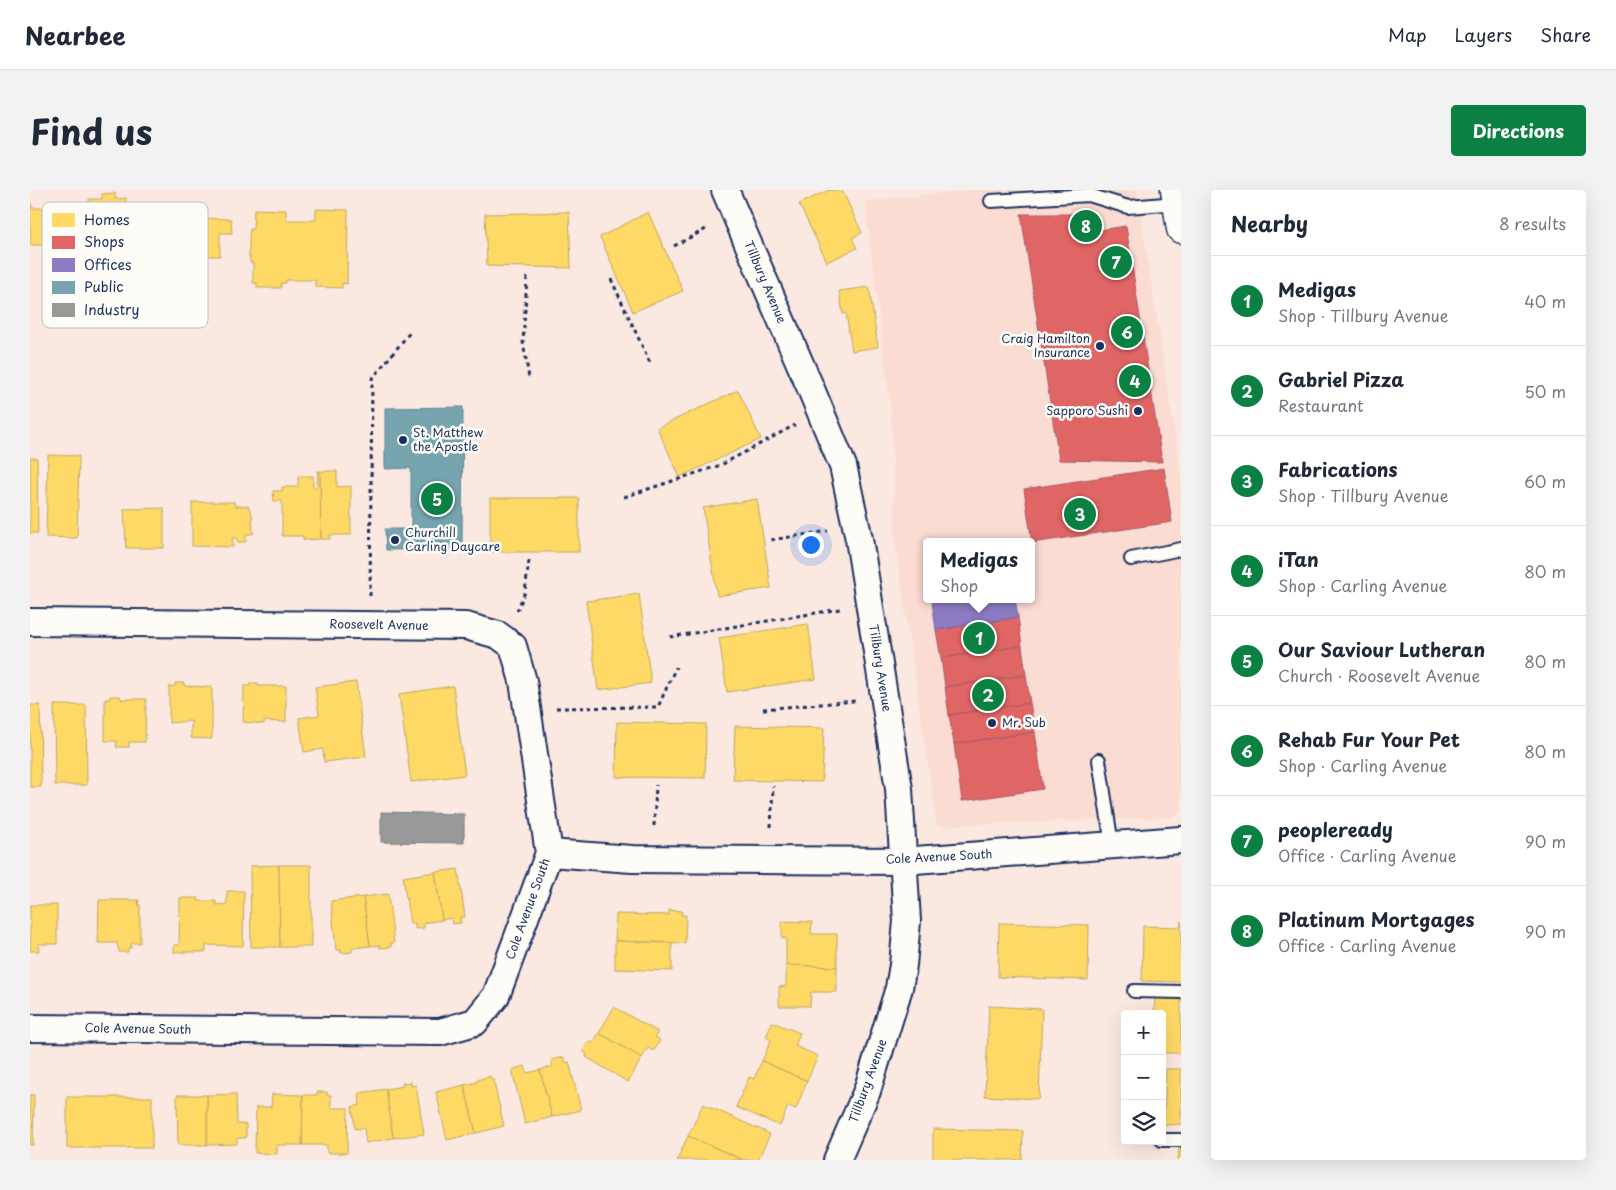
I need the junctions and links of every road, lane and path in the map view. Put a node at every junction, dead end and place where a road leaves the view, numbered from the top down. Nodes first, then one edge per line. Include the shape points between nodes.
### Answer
1 (725, 190) edge
2 (991, 201) dead end
3 (1178, 208) edge
4 (708, 228) dead end
5 (674, 246) dead end
6 (527, 277) dead end
7 (611, 279) dead end
8 (411, 331) dead end
9 (651, 365) dead end
10 (529, 378) dead end
11 (802, 422) dead end
12 (624, 497) dead end
13 (836, 530) dead end
14 (771, 540) dead end
15 (1181, 549) edge
16 (1131, 559) dead end
17 (529, 560) dead end
18 (371, 578) dead end
19 (848, 608) dead end
20 (517, 611) dead end
21 (30, 622) edge
22 (670, 637) dead end
23 (676, 667) dead end
24 (863, 700) dead end
25 (548, 708) dead end
26 (763, 709) dead end
27 (1098, 760) dead end
28 (656, 785) dead end
29 (773, 786) dead end
30 (654, 826) dead end
31 (771, 826) dead end
32 (1181, 840) edge
33 (1112, 845) junction
34 (549, 853) junction
35 (902, 861) junction
36 (1134, 991) dead end
37 (1181, 992) edge
38 (30, 1028) edge
39 (1166, 1140) edge
40 (1181, 1140) edge
41 (837, 1160) edge

1 - 35 street, Tillbury Avenue via 843,466 859,539 898,789
2 - 3 lane via 1089,195 1128,206
4 - 5 path
6 - 10 path via 523,342
7 - 9 path
8 - 18 path via 372,379
11 - 12 path via 721,465
13 - 14 path
15 - 16 lane
17 - 20 path via 525,592
19 - 22 path
21 - 34 street, Roosevelt Avenue via 466,626 498,634 513,646 523,681
23 - 25 path via 658,707
24 - 26 path
27 - 33 lane
28 - 30 path
29 - 31 path
32 - 33 street, Cole Avenue South
33 - 35 street, Cole Avenue South
34 - 35 street, Cole Avenue South via 632,859
34 - 38 street, Cole Avenue South via 496,996 475,1022 440,1032
35 - 41 street, Tillbury Avenue via 907,921 899,988 867,1091
36 - 37 lane
39 - 40 lane

